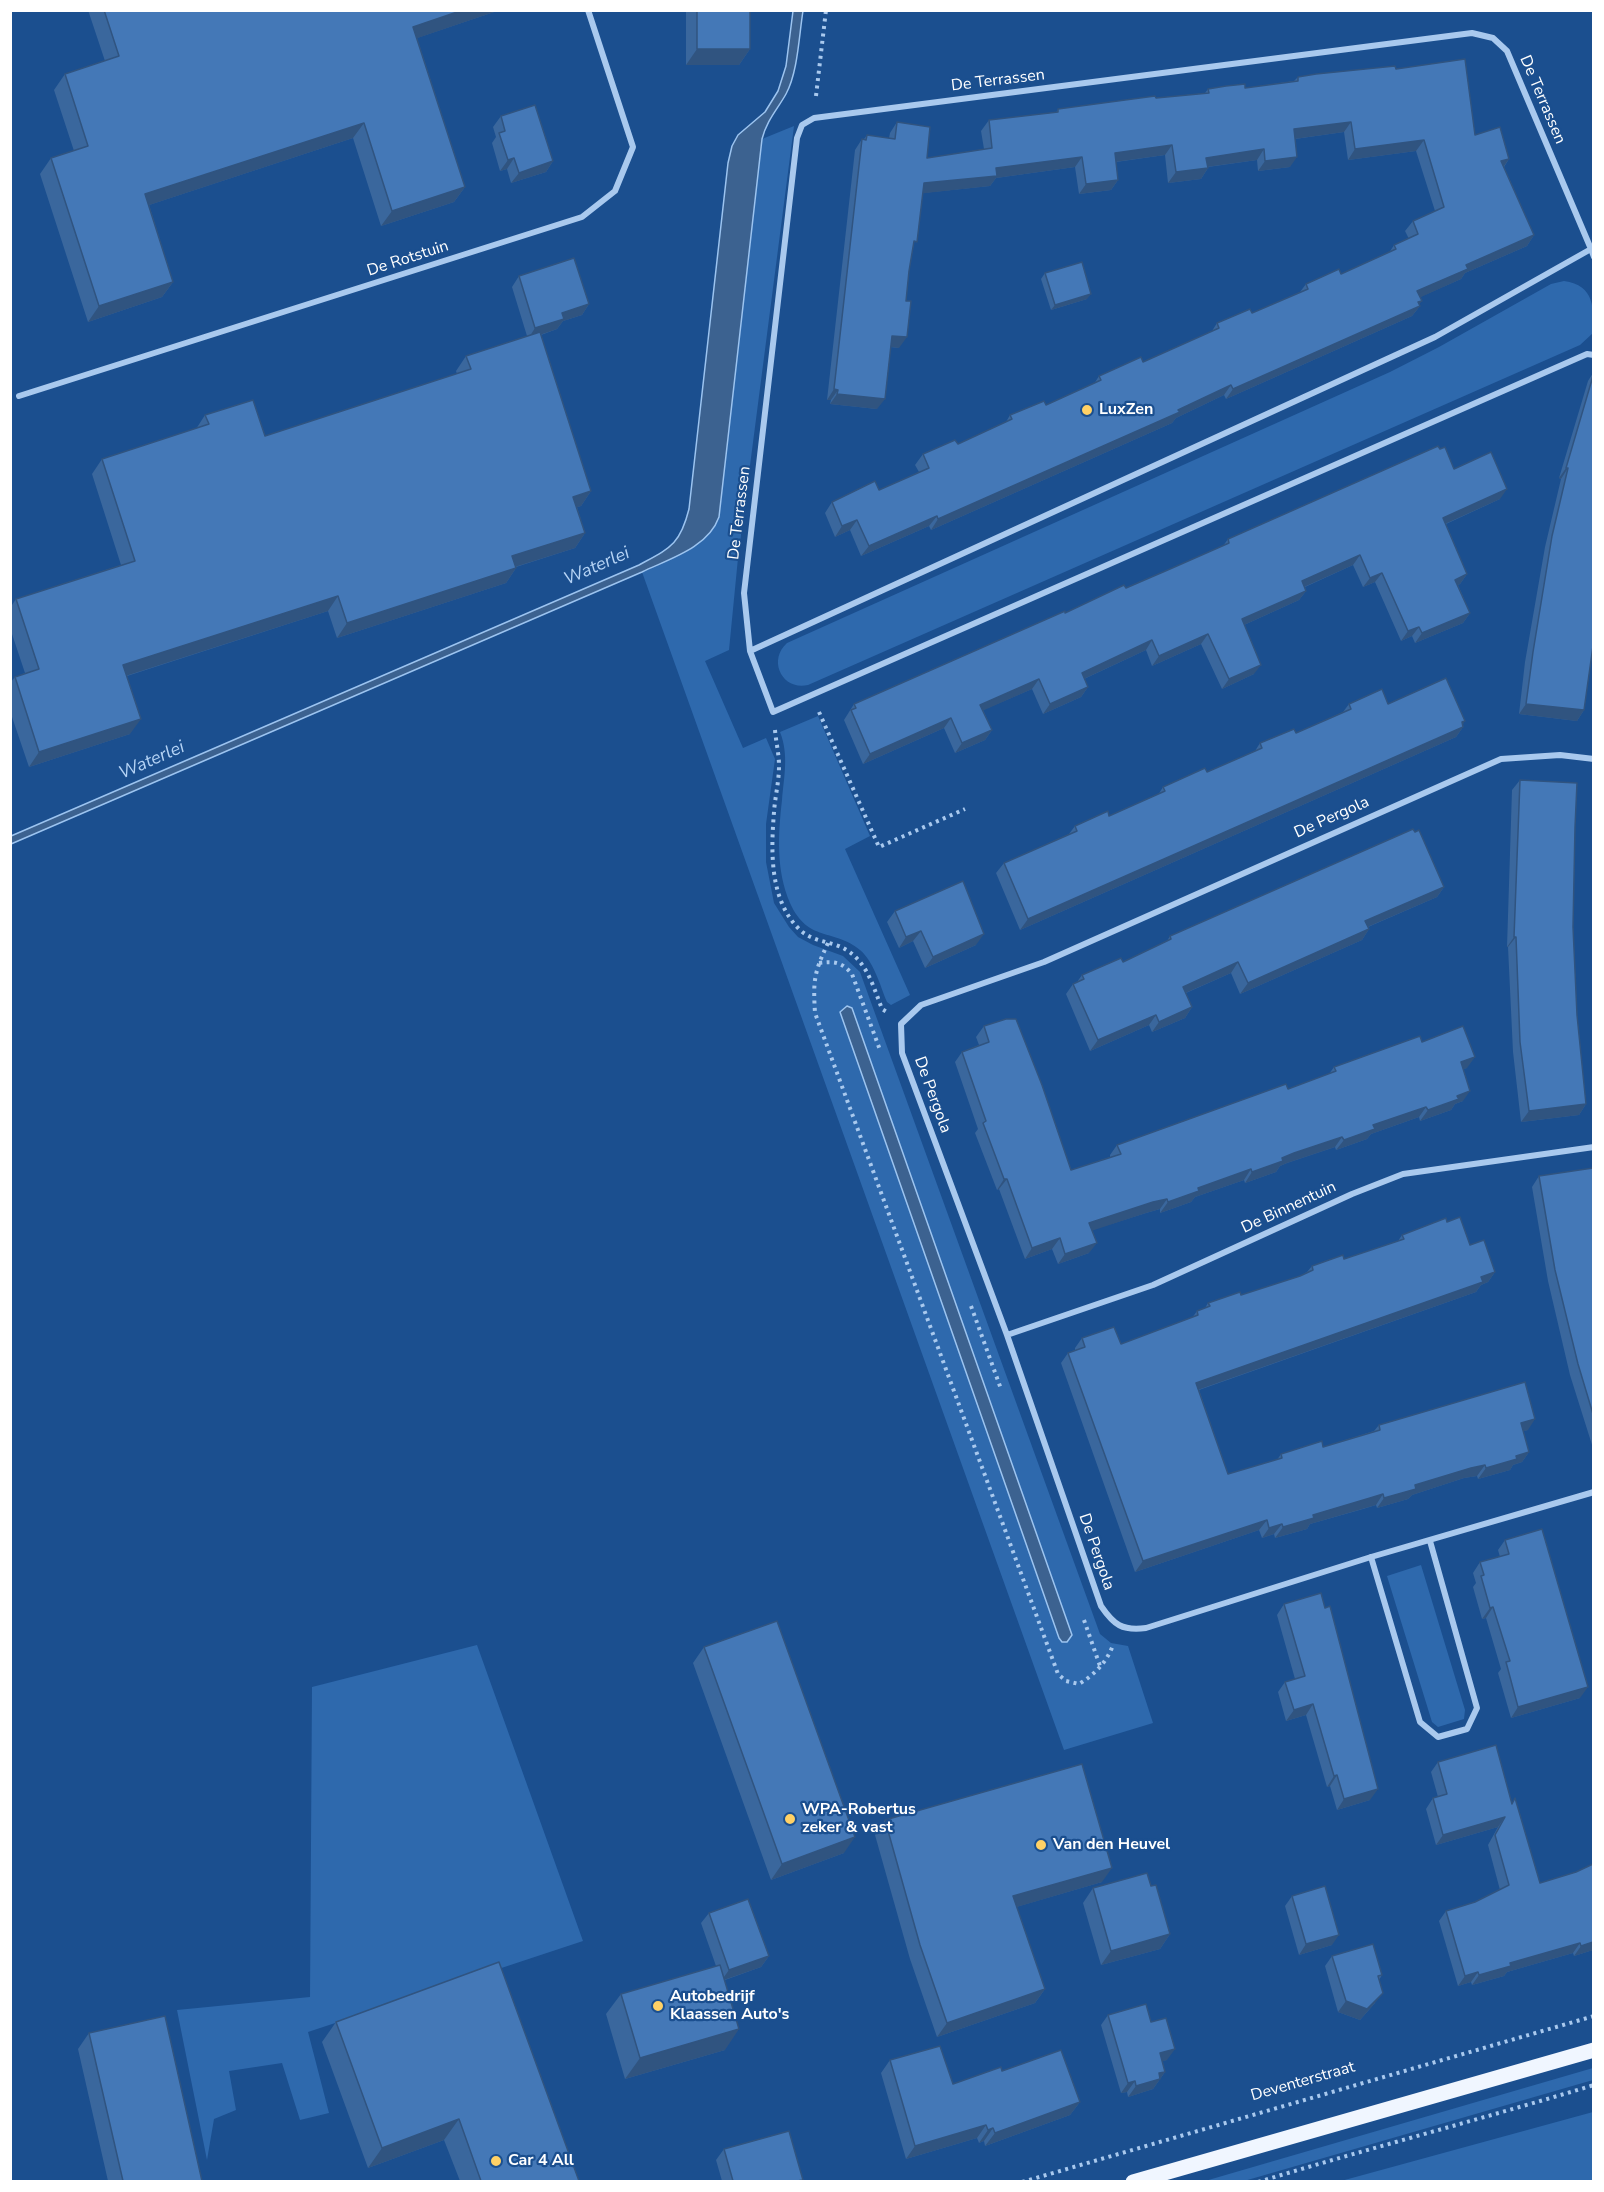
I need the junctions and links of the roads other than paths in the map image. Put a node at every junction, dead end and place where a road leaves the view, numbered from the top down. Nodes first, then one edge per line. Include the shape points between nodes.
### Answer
1 (588, 10) edge
2 (1591, 249) junction
3 (1593, 257) edge
4 (1593, 355) edge
5 (19, 396) dead end
6 (750, 651) junction
7 (1593, 759) edge
8 (1593, 1147) edge
9 (1007, 1335) junction
10 (1593, 1492) edge
11 (1430, 1541) junction
12 (1371, 1557) junction
13 (1593, 2049) edge
14 (1133, 2181) edge

1 - 5 street, De Rotstuin via 633,147 615,191 582,217
2 - 3 street, De Terrassen
2 - 6 street via 1435,337
2 - 6 street, De Terrassen via 1507,51 1492,38 1472,33 814,118 802,125 797,138 744,593
4 - 6 street, De Terrassen via 1587,354 773,712
7 - 9 street, De Pergola via 1560,755 1502,759 1044,962 921,1005 901,1024 902,1053
8 - 9 street, De Binnentuin via 1403,1174 1154,1285
9 - 12 street, De Pergola via 1101,1606 1112,1622 1129,1630 1146,1628
10 - 11 street
11 - 12 street
11 - 12 street via 1477,1708 1467,1730 1438,1737 1420,1722
13 - 14 main road

